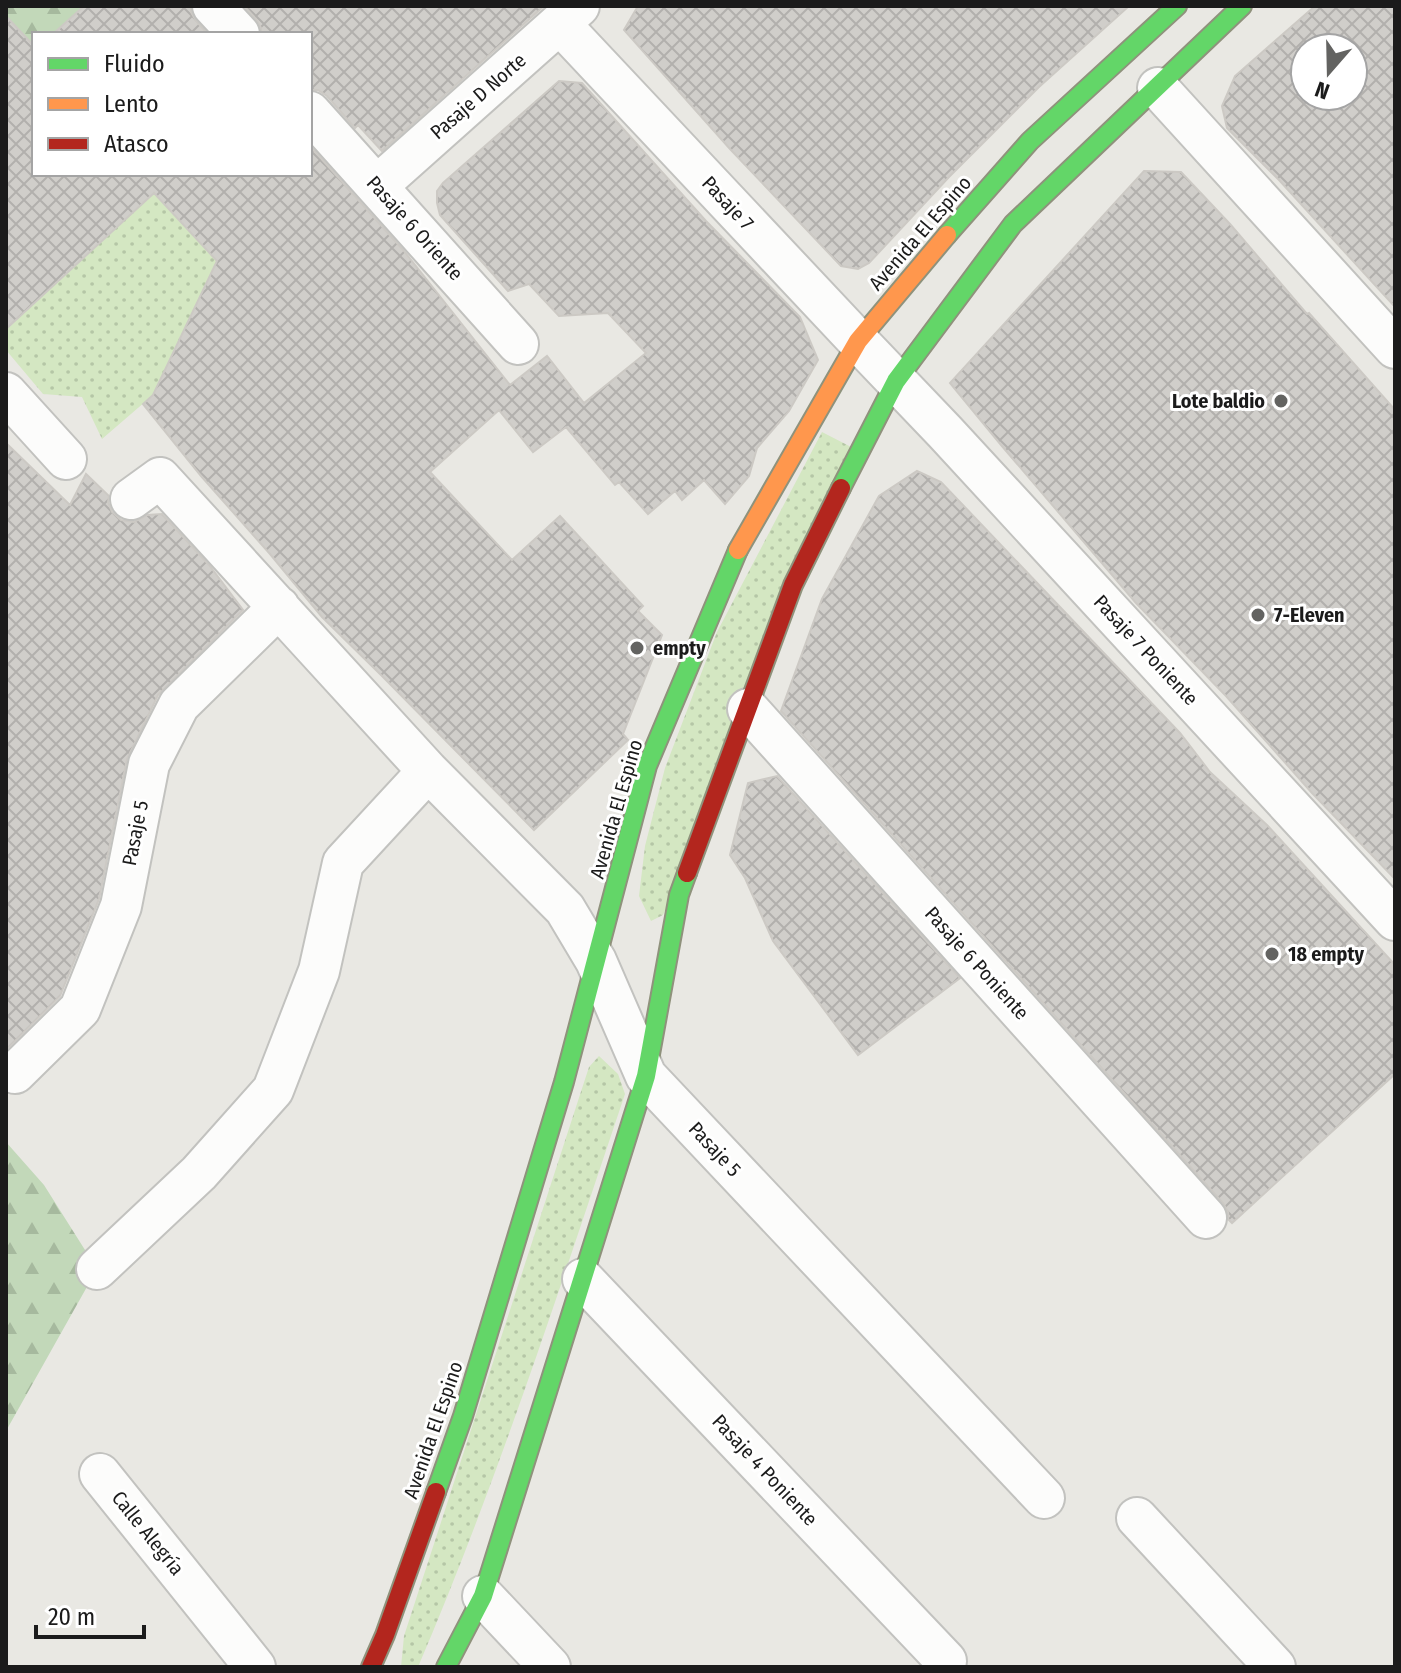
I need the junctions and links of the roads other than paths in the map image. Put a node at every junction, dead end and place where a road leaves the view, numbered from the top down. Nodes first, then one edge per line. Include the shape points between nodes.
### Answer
1 (213, 6) edge
2 (1177, 6) edge
3 (1242, 6) edge
4 (569, 15) edge
5 (237, 32) edge
6 (1158, 88) junction
7 (312, 114) edge
8 (377, 186) junction
9 (858, 341) junction
10 (518, 344) dead end
11 (1395, 348) edge
12 (896, 381) junction
13 (6, 393) edge
14 (66, 459) dead end
15 (146, 488) dead end
16 (279, 607) junction
17 (748, 709) junction
18 (428, 771) junction
19 (1395, 920) edge
20 (596, 961) junction
21 (15, 1073) dead end
22 (646, 1076) junction
23 (1206, 1218) dead end
24 (97, 1269) dead end
25 (583, 1279) junction
26 (100, 1474) dead end
27 (1044, 1498) dead end
28 (1137, 1518) dead end
29 (483, 1596) junction
30 (946, 1661) dead end
31 (255, 1667) edge
32 (371, 1667) edge
33 (446, 1667) edge
34 (550, 1667) edge
35 (1275, 1667) edge

1 - 5 street
2 - 9 main road, Avenida El Espino via 1030,141
3 - 6 main road
4 - 8 street, Pasaje D Norte
4 - 9 street, Pasaje 7
6 - 11 street
6 - 12 main road via 1013,224
7 - 8 street, Pasaje 6 Oriente
8 - 10 street, Pasaje 6 Oriente
9 - 12 street, Pasaje 7
9 - 20 main road, Avenida El Espino via 740,544 647,766
12 - 17 main road via 793,585
12 - 19 street, Pasaje 7 Poniente
13 - 14 street
15 - 16 street, Pasaje 5
16 - 18 street, Pasaje 5
16 - 21 street, Pasaje 5 via 179,705 149,764 121,906 80,1009
17 - 22 main road via 679,895
17 - 23 street, Pasaje 6 Poniente
18 - 20 street, Pasaje 5 via 565,909
18 - 24 street via 343,863 319,971 273,1090 199,1173
20 - 22 street, Pasaje 5
20 - 32 main road, Avenida El Espino via 463,1416
22 - 25 main road
22 - 27 street, Pasaje 5
25 - 29 main road
25 - 30 street, Pasaje 4 Poniente
26 - 31 street, Calle Alegría
28 - 35 street
29 - 33 main road
29 - 34 street

